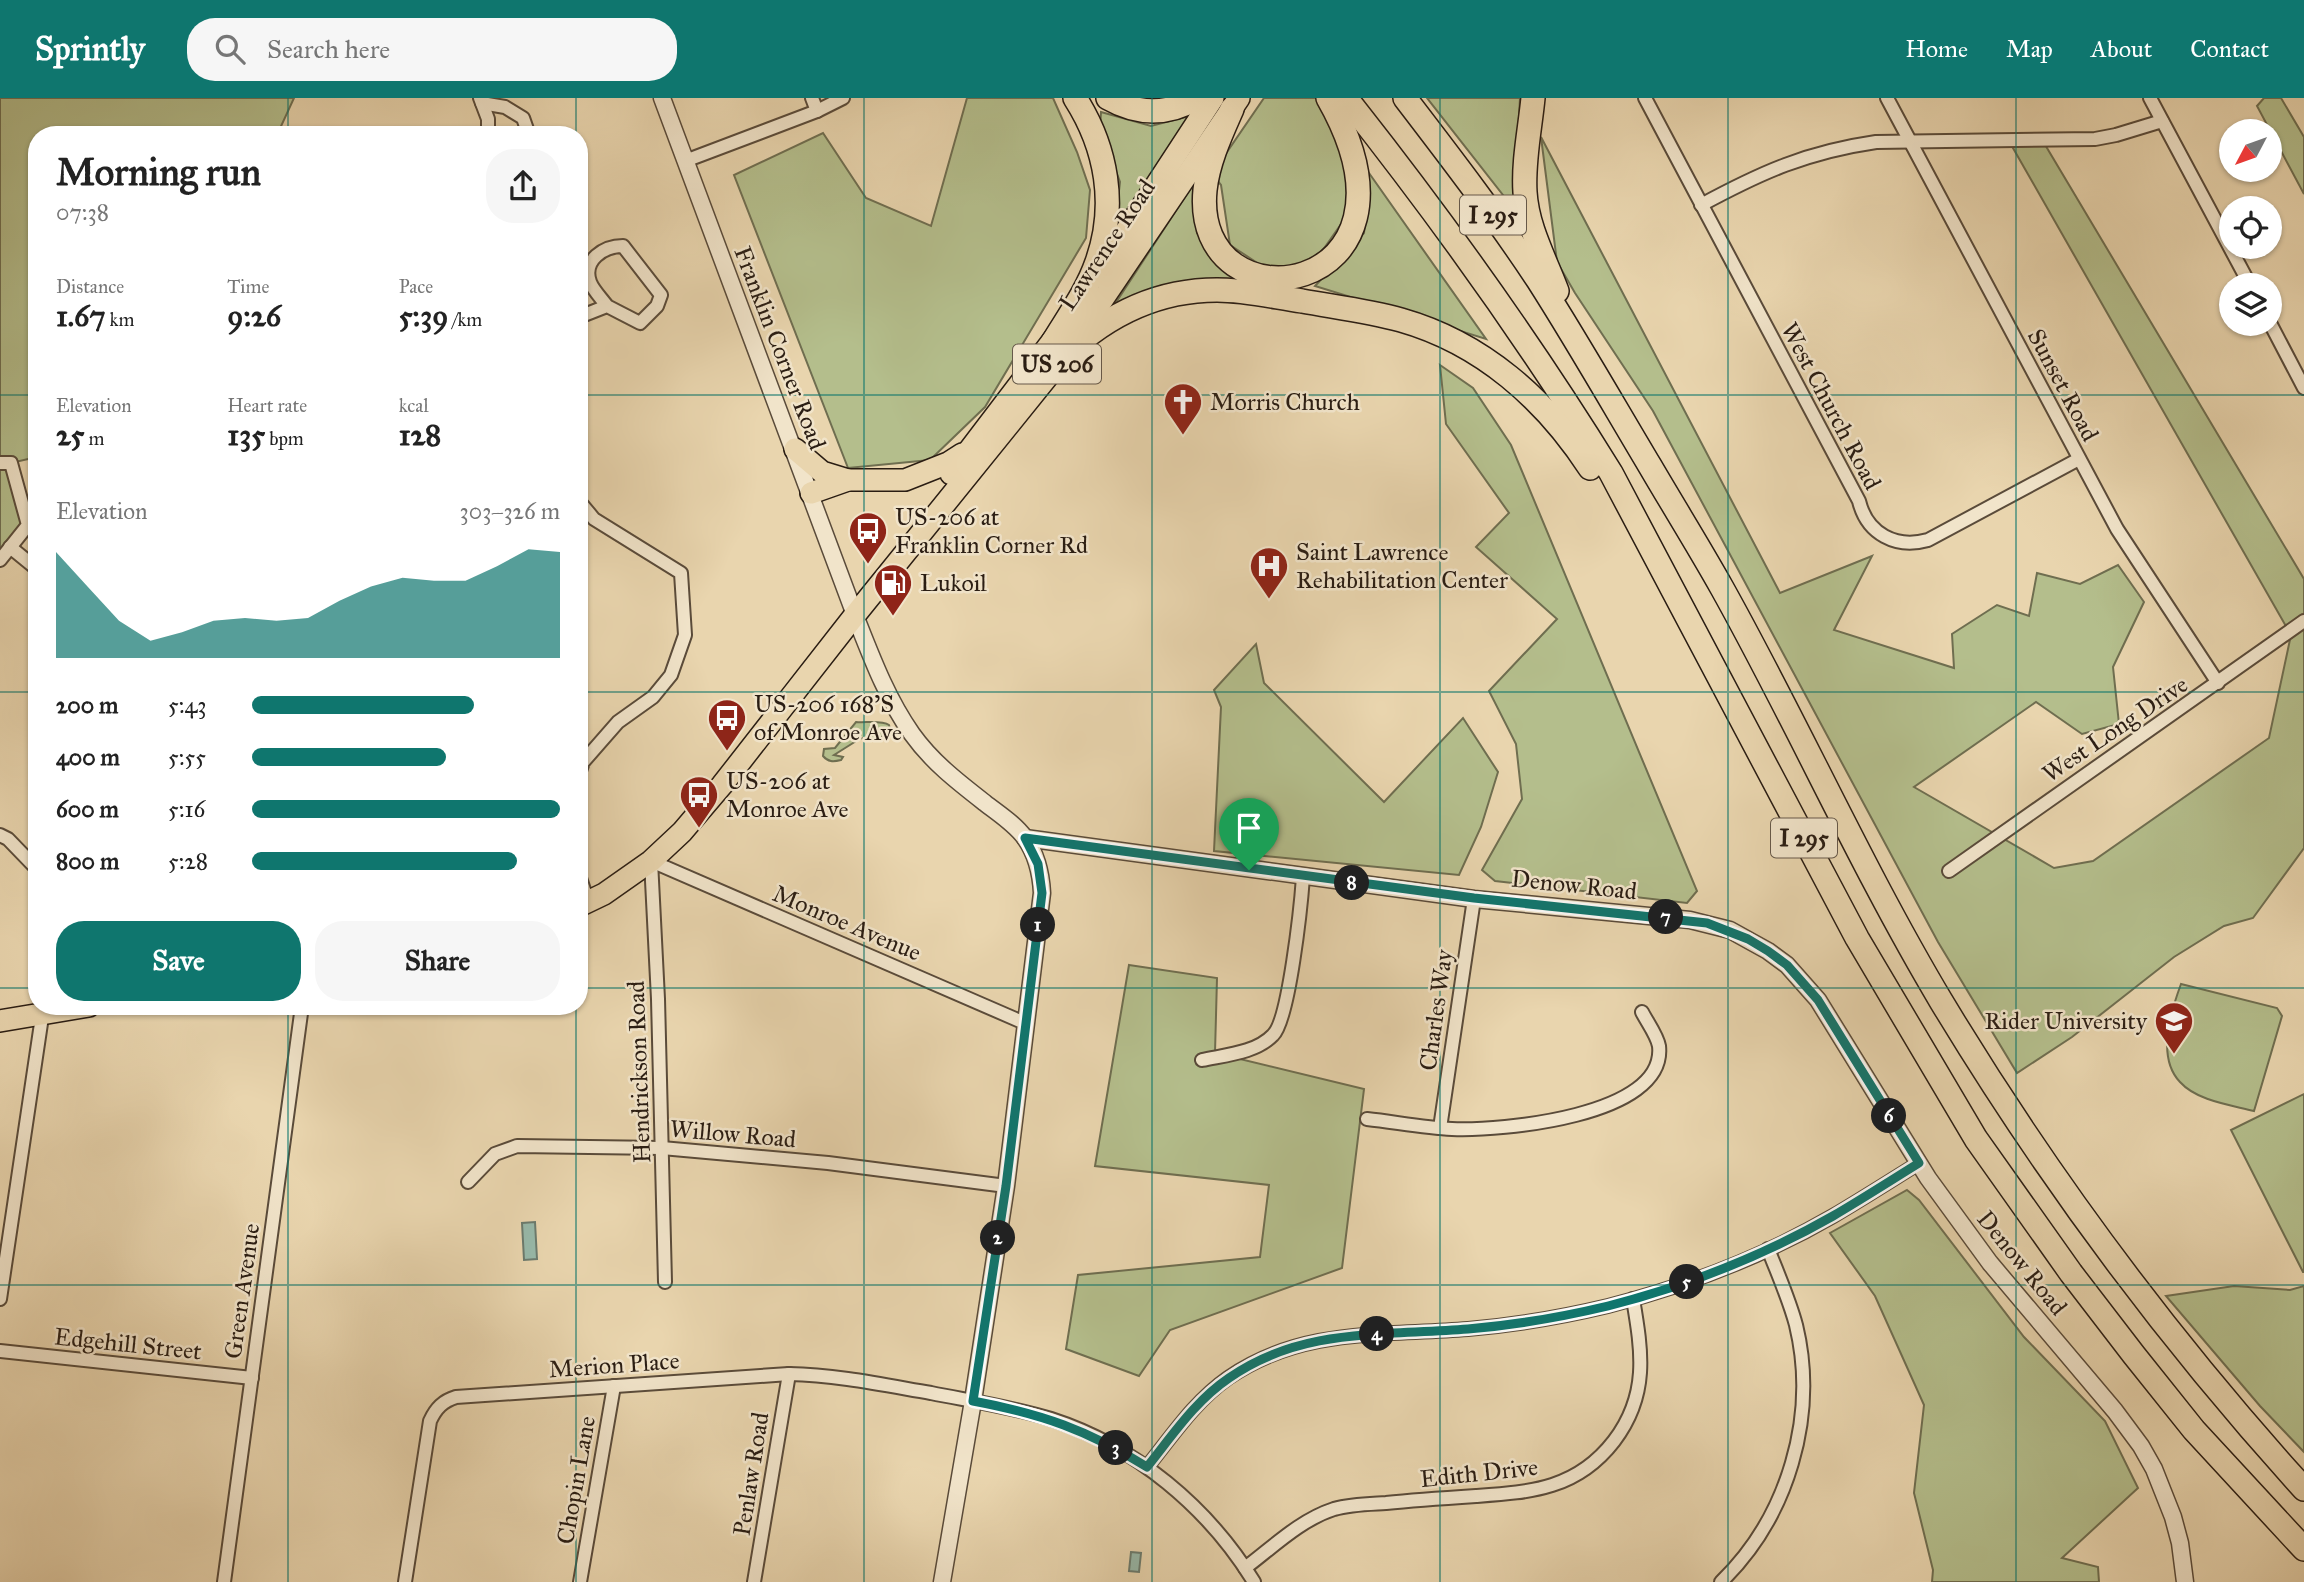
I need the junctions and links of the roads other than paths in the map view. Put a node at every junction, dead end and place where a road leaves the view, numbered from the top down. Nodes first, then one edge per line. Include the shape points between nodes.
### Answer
1 (662, 98) edge
2 (812, 98) edge
3 (843, 98) edge
4 (1076, 98) edge
5 (1108, 98) edge
6 (1197, 98) edge
7 (1328, 98) edge
8 (1346, 98) edge
9 (1405, 98) edge
10 (1533, 98) edge
11 (1644, 98) edge
12 (1887, 98) edge
13 (2150, 98) edge
14 (481, 100) edge
15 (1228, 102) edge
16 (817, 111) junction
17 (2162, 121) junction
18 (488, 126) edge
19 (526, 126) edge
20 (1910, 141) junction
21 (685, 161) junction
22 (1702, 205) junction
23 (2244, 273) edge
24 (607, 306) junction
25 (588, 313) edge
26 (2277, 336) edge
27 (1574, 337) junction
28 (1059, 349) junction
29 (2304, 388) edge
30 (794, 449) junction
31 (969, 449) junction
32 (2079, 459) junction
33 (0, 463) edge
34 (849, 480) junction
35 (811, 493) junction
36 (588, 512) edge
37 (10, 547) junction
38 (0, 560) edge
39 (28, 562) edge
40 (855, 615) junction
41 (1686, 616) junction
42 (2304, 621) edge
43 (2218, 683) junction
44 (588, 756) edge
45 (0, 835) edge
46 (1025, 838) junction
47 (28, 860) edge
48 (651, 860) junction
49 (1949, 871) dead end
50 (1303, 877) junction
51 (1474, 898) junction
52 (588, 901) edge
53 (1642, 1012) dead end
54 (28, 1014) edge
55 (42, 1015) edge
56 (301, 1015) edge
57 (0, 1021) edge
58 (1027, 1024) junction
59 (1202, 1060) dead end
60 (1367, 1119) dead end
61 (1440, 1128) junction
62 (662, 1148) junction
63 (1919, 1163) junction
64 (468, 1182) dead end
65 (1006, 1186) junction
66 (1768, 1250) junction
67 (2, 1274) edge
68 (665, 1282) dead end
69 (0, 1299) edge
70 (1633, 1299) junction
71 (0, 1351) edge
72 (789, 1374) junction
73 (252, 1378) junction
74 (614, 1385) junction
75 (973, 1401) junction
76 (1147, 1467) junction
77 (2304, 1489) edge
78 (2304, 1549) edge
79 (1245, 1568) junction
80 (225, 1582) edge
81 (405, 1582) edge
82 (580, 1582) edge
83 (754, 1582) edge
84 (942, 1582) edge
85 (1254, 1582) edge
86 (1721, 1582) edge
87 (2185, 1582) edge

1 - 21 street, Franklin Corner Road
2 - 16 street
3 - 16 street
4 - 28 highway via 1102,156 1107,221 1092,274
5 - 6 highway via 1133,109 1153,111 1174,109
7 - 15 highway via 1352,154 1357,212 1350,236 1332,260 1293,278 1278,279 1249,272 1224,254 1210,232 1205,188
8 - 41 highway, I 295 via 1459,245 1567,402 1611,473
9 - 27 highway, I 295 via 1503,230
10 - 27 highway via 1525,193 1537,245
11 - 22 street, West Church Road
12 - 20 street, Sunset Road
13 - 17 street
14 - 18 street
14 - 19 street via 505,107 523,118
15 - 28 highway, Lawrence Road / US 206
16 - 21 street
17 - 20 street via 2095,139
17 - 23 street
20 - 22 street via 1811,154 1763,172
20 - 32 street, Sunset Road
21 - 30 street, Franklin Corner Road
22 - 32 street, West Church Road via 1865,517 1881,535 1905,543 1928,540
24 - 24 street via 640,323 661,295 623,246 609,246 589,267 590,282
24 - 25 street
26 - 29 street
27 - 77 highway, I 295 via 1721,585 1894,917 1987,1076 2122,1270
28 - 31 highway, Lawrence Road / US 206
28 - 40 highway, Lawrence Road / US 206
28 - 41 highway via 1123,312 1192,291 1239,291 1376,314 1436,332 1506,373 1558,423
30 - 34 highway via 822,472
30 - 35 street, Franklin Corner Road
31 - 34 highway via 905,480
31 - 40 highway, Lawrence Road / US 206 via 894,551
32 - 43 street, Sunset Road via 2145,576
33 - 37 street via 11,463 28,525
34 - 35 highway
35 - 40 street, Franklin Corner Road
36 - 44 street via 681,573 685,635 671,675 653,697 618,722
37 - 38 street
37 - 39 street
40 - 46 street, Franklin Corner Road via 888,694 912,734 951,777
40 - 48 highway, US 206 via 722,785
41 - 78 highway, I 295 via 1857,939 1976,1139 2134,1355 2194,1430
42 - 43 street, West Long Drive
43 - 49 street, West Long Drive
45 - 47 street
46 - 50 street, Denow Road
46 - 58 street via 1038,864 1042,893
48 - 52 highway, US 206
48 - 58 street, Monroe Avenue
48 - 62 street, Hendrickson Road
50 - 51 street, Denow Road
50 - 59 street via 1279,1027 1264,1042
51 - 61 street, Charles Way
51 - 63 street, Denow Road via 1690,920 1748,939 1787,965 1818,1000
53 - 61 street via 1659,1044 1648,1078 1630,1094 1547,1121 1484,1129
54 - 57 highway
55 - 67 street
56 - 73 street, Green Avenue
58 - 65 street
60 - 61 street
62 - 64 street, Willow Road via 517,1146 495,1153
62 - 65 street, Willow Road
62 - 68 street, Hendrickson Road
63 - 66 street
63 - 87 street, Denow Road via 1990,1263 2141,1446 2173,1517
65 - 75 street
66 - 70 street
66 - 86 street via 1798,1337 1803,1379 1799,1436 1770,1517
67 - 69 street
70 - 76 street via 1514,1324 1342,1336 1295,1345 1247,1366 1211,1392
70 - 79 street, Edith Drive via 1642,1361 1636,1399 1619,1434 1580,1473 1528,1492 1333,1510 1302,1525
71 - 73 street, Edgehill Street
72 - 74 street, Merion Place
72 - 75 street, Merion Place via 841,1377
72 - 83 street, Penlaw Road
73 - 80 street, Green Avenue
74 - 81 street, Merion Place via 456,1396 440,1405 430,1421
74 - 82 street, Chopin Lane
75 - 76 street, Merion Place via 1053,1420
75 - 84 street
76 - 79 street, Merion Place via 1208,1521
79 - 85 street, Merion Place

